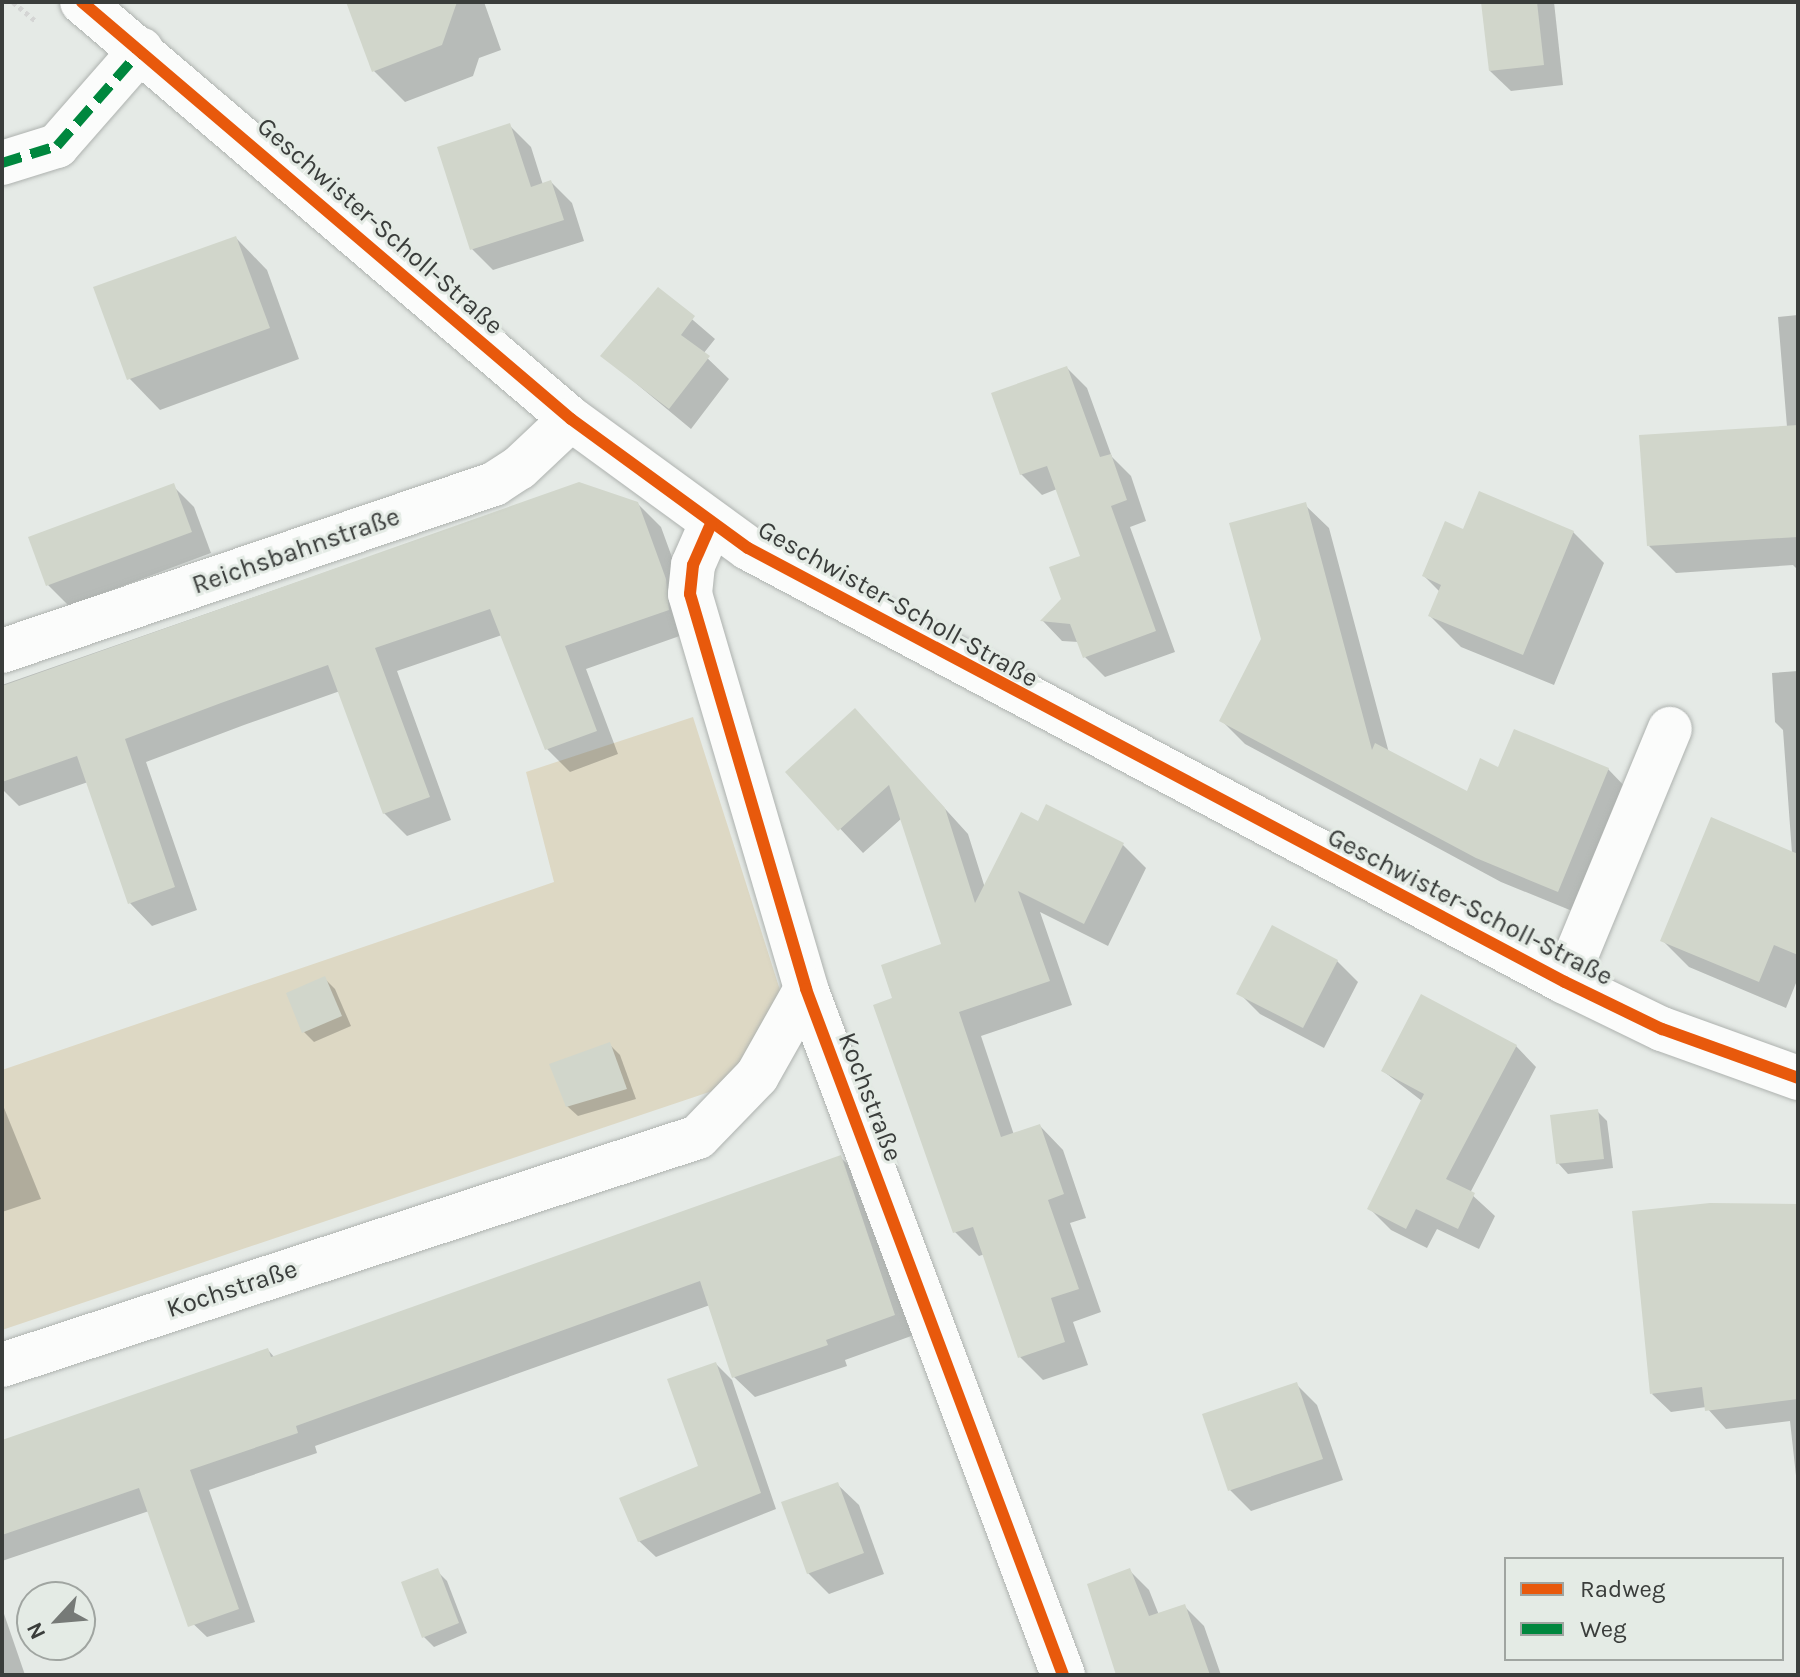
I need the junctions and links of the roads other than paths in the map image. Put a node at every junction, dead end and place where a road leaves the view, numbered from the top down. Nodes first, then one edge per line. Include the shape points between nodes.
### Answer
1 (82, 2) edge
2 (141, 50) junction
3 (2, 163) edge
4 (571, 419) junction
5 (711, 524) junction
6 (2, 651) edge
7 (1670, 729) dead end
8 (1565, 982) junction
9 (806, 989) junction
10 (1798, 1078) edge
11 (2, 1365) edge
12 (1063, 1675) edge

1 - 2 street, Geschwister-Scholl-Straße
2 - 3 street via 57,146
2 - 4 street, Geschwister-Scholl-Straße
4 - 5 street, Geschwister-Scholl-Straße
4 - 6 street, Reichsbahnstraße via 494,484
5 - 8 street, Geschwister-Scholl-Straße via 924,646
5 - 9 street, Kochstraße via 693,565 690,594
7 - 8 street
8 - 10 street, Geschwister-Scholl-Straße via 1662,1029
9 - 11 street, Kochstraße via 757,1076 698,1137
9 - 12 street, Kochstraße

